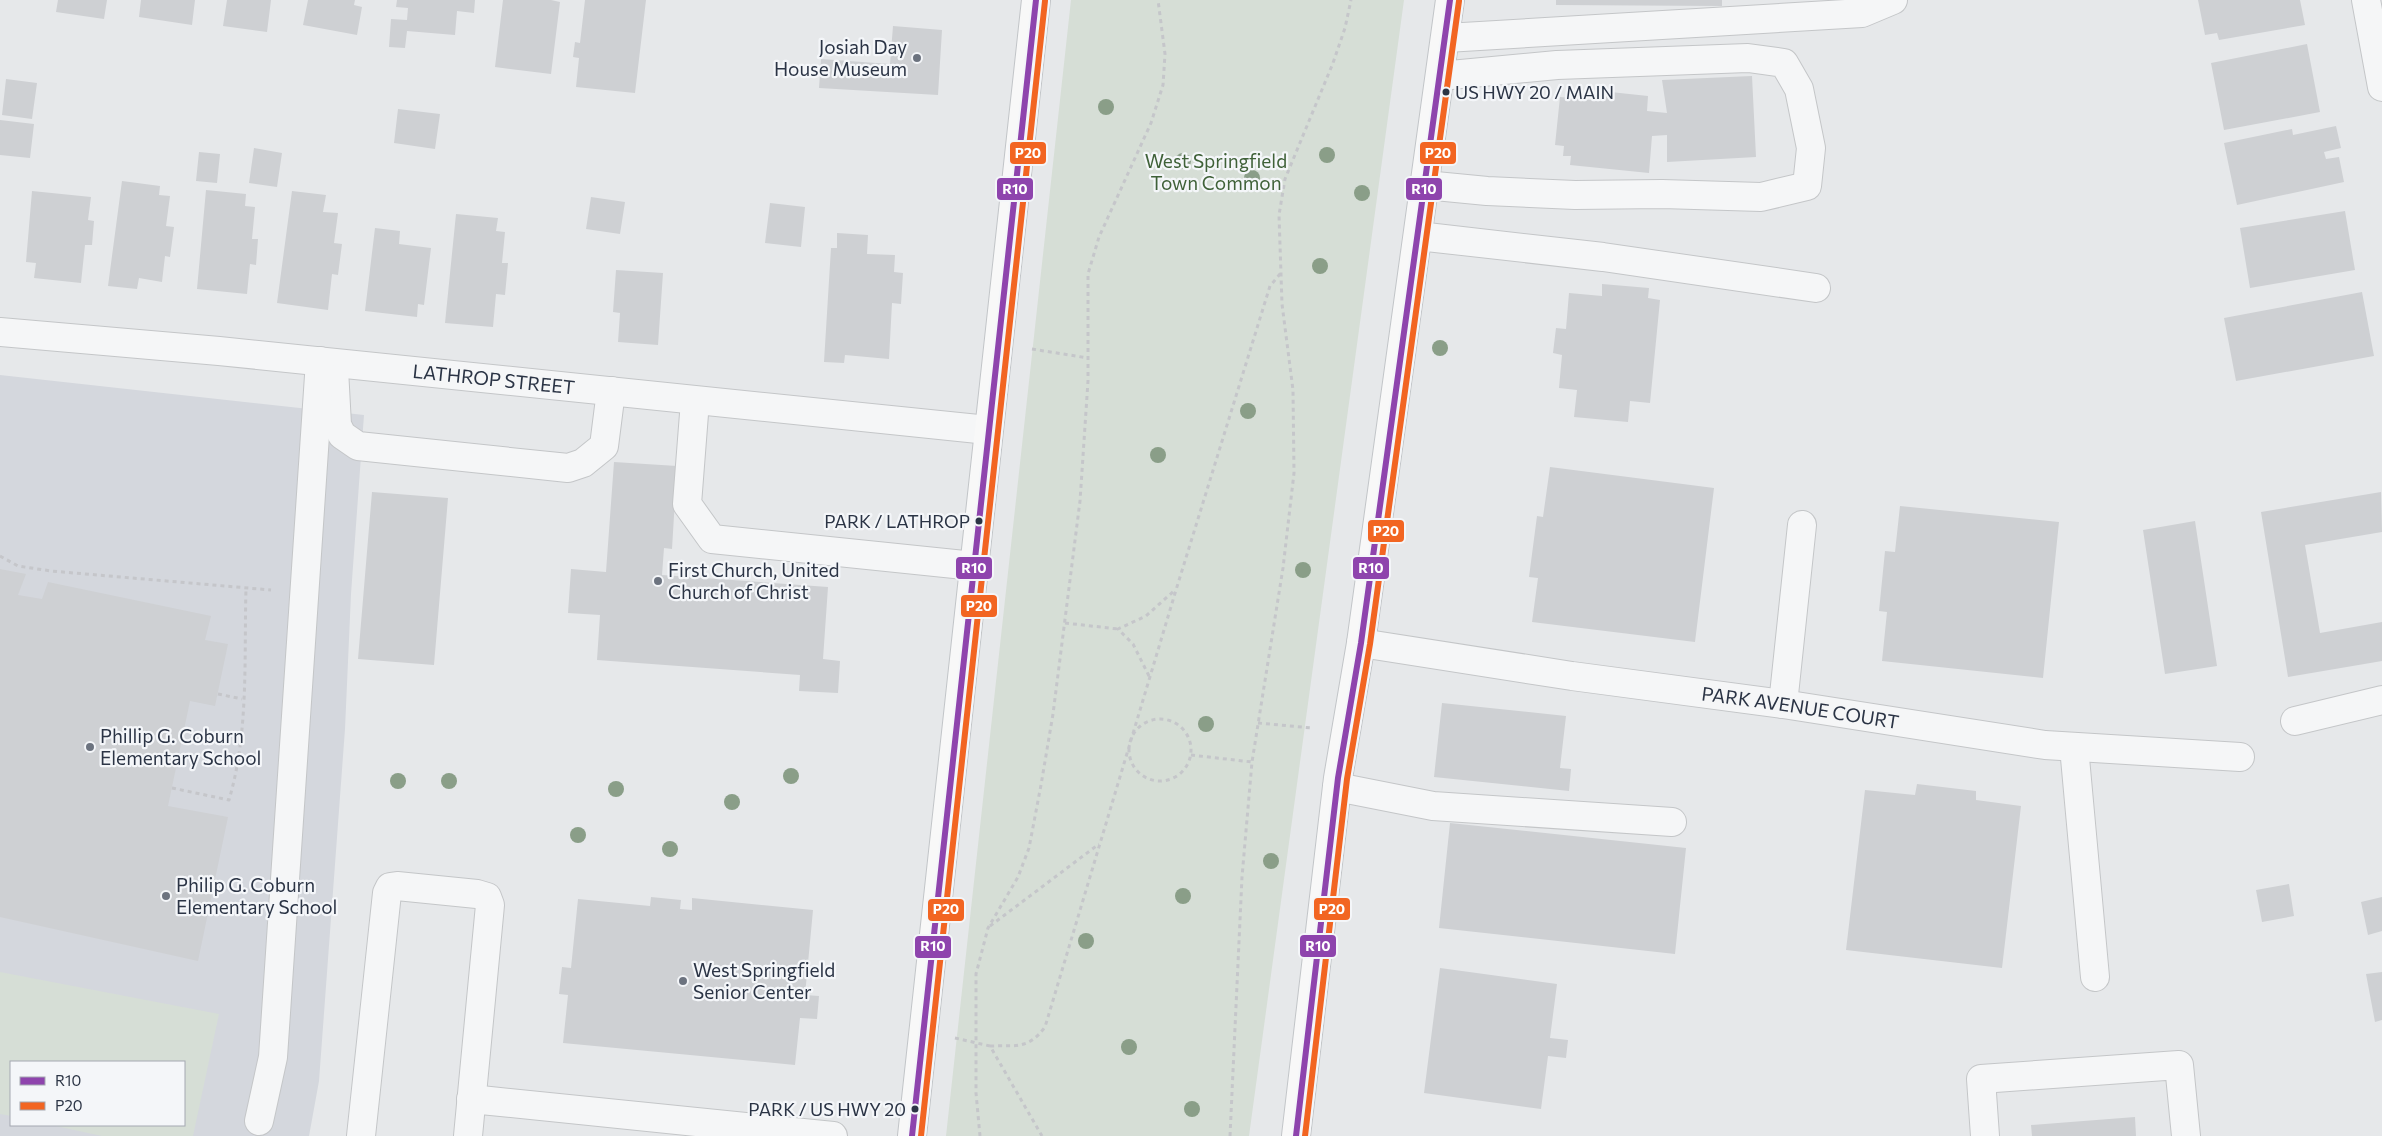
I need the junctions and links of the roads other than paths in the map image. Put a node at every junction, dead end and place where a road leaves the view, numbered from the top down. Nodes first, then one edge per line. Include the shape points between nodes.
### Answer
1 (1036, 0) edge
2 (1450, 0) edge
3 (1893, 0) edge
4 (2366, 0) edge
5 (1446, 38) junction
6 (1440, 76) junction
7 (2382, 87) edge
8 (1425, 185) junction
9 (1418, 236) junction
10 (1816, 288) dead end
11 (0, 332) edge
12 (327, 362) junction
13 (611, 391) junction
14 (695, 401) junction
15 (988, 430) junction
16 (1802, 525) dead end
17 (974, 566) junction
18 (1361, 643) junction
19 (2382, 700) edge
20 (1783, 704) junction
21 (2295, 721) dead end
22 (2074, 748) junction
23 (2240, 758) dead end
24 (1337, 787) junction
25 (1672, 822) dead end
26 (2095, 977) dead end
27 (471, 1099) junction
28 (259, 1121) dead end
29 (361, 1136) edge
30 (468, 1136) edge
31 (833, 1136) edge
32 (912, 1136) edge
33 (1296, 1136) edge
34 (1985, 1136) edge
35 (2186, 1136) edge

1 - 15 main road
2 - 5 main road
3 - 5 street via 1862,13
4 - 7 street
5 - 6 main road
6 - 8 main road
6 - 8 street via 1567,64 1748,58 1784,63 1799,89 1811,148 1806,186 1761,196 1575,195 1487,192
8 - 9 main road
9 - 10 street via 1603,256
9 - 18 main road
11 - 12 street, LATHROP STREET
12 - 13 street, LATHROP STREET
12 - 13 street via 337,425 342,435 358,446 568,468 583,463 604,446
12 - 28 street via 304,592 274,1058
13 - 14 street, LATHROP STREET
14 - 15 street, LATHROP STREET
14 - 17 street via 687,504 712,539
15 - 17 main road
16 - 20 street
17 - 32 main road
18 - 20 street, PARK AVENUE COURT
18 - 24 main road
19 - 21 street
20 - 22 street, PARK AVENUE COURT
22 - 23 street, PARK AVENUE COURT
22 - 26 street
24 - 25 street via 1433,806
24 - 33 main road
27 - 29 street via 490,905 487,897 390,887
27 - 30 street
27 - 31 street
34 - 35 street via 1981,1079 2179,1065

